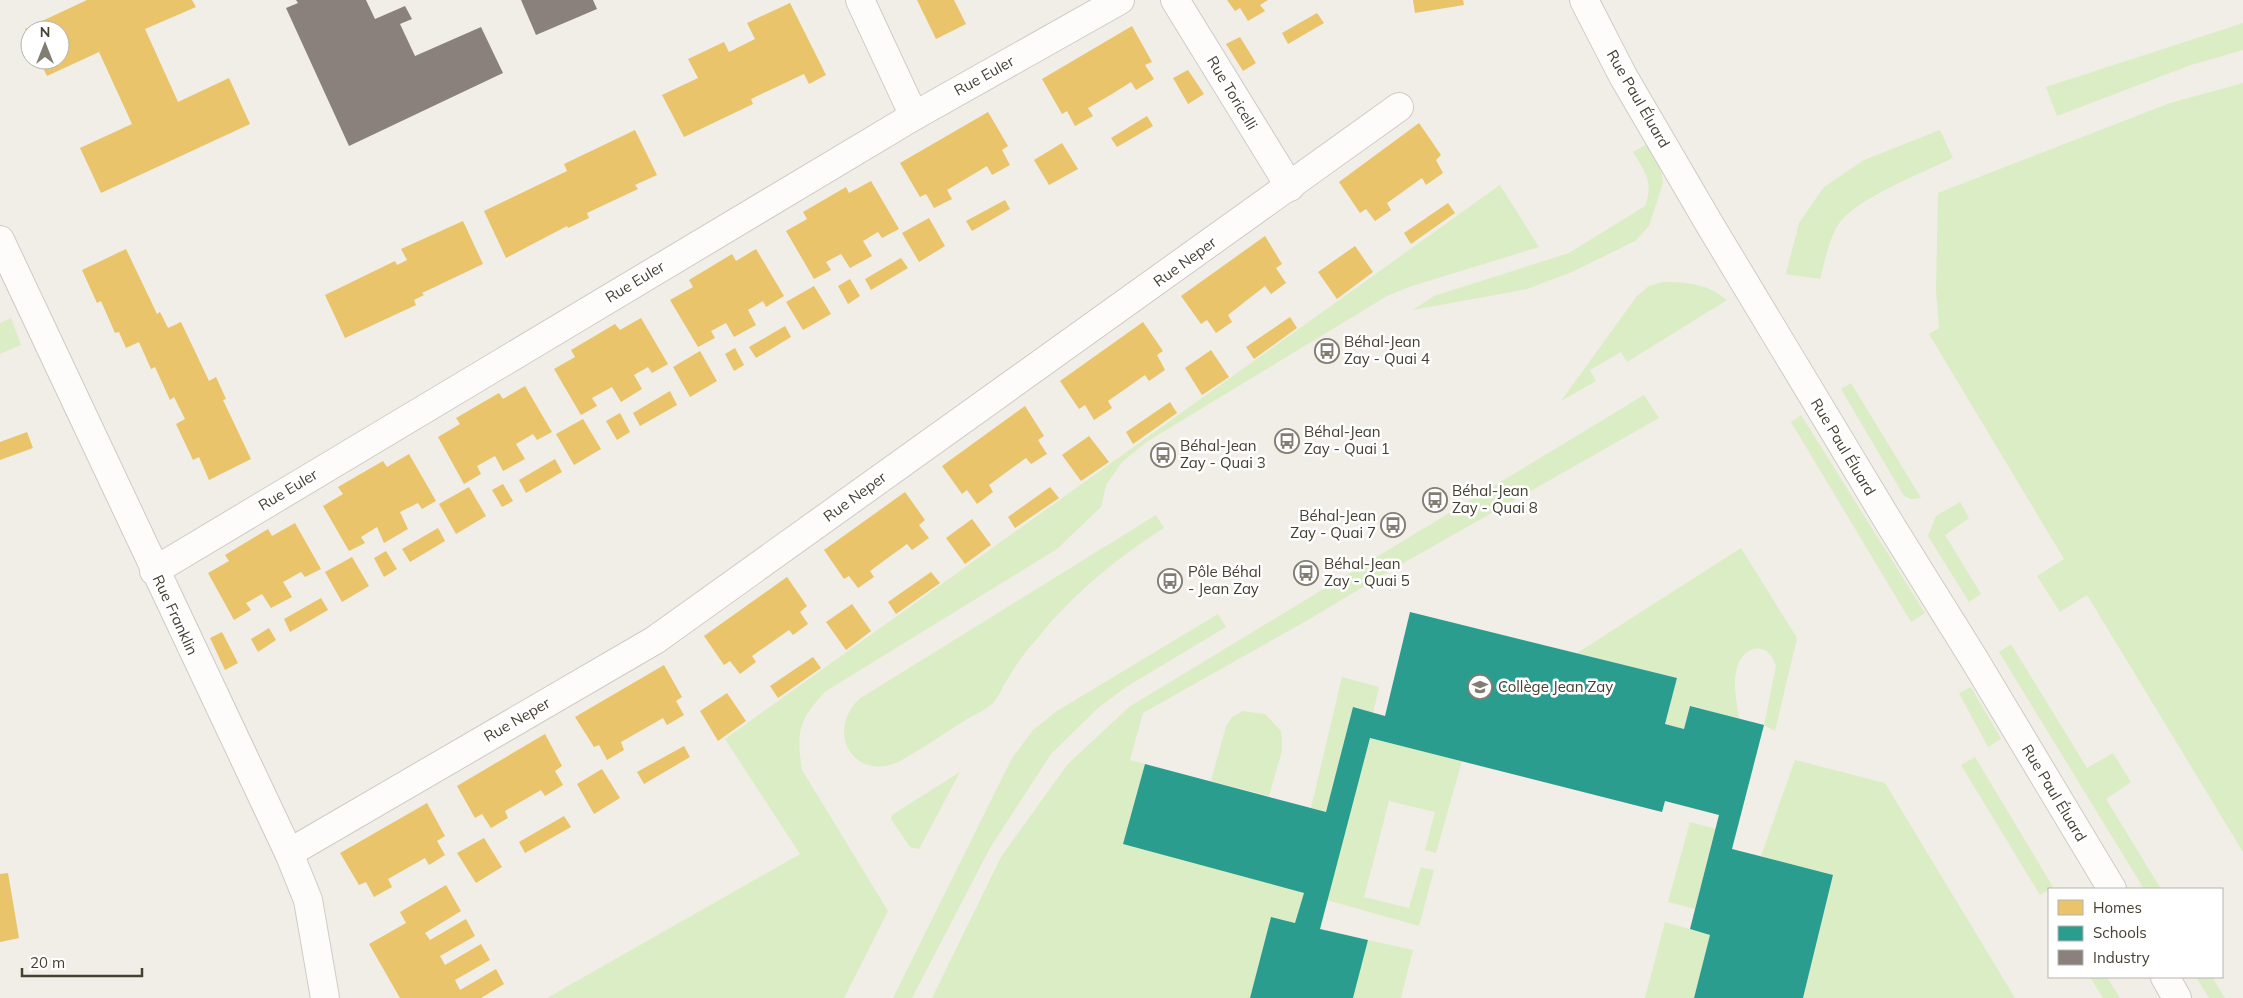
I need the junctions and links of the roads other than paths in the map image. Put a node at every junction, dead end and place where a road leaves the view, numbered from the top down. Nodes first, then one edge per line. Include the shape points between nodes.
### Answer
1 (860, 0) edge
2 (1120, 0) edge
3 (1175, 0) edge
4 (1584, 0) edge
5 (1399, 107) dead end
6 (914, 116) junction
7 (1290, 187) junction
8 (0, 240) edge
9 (154, 571) junction
10 (289, 853) junction
11 (2111, 888) edge
12 (2166, 978) edge
13 (325, 998) edge
14 (2178, 998) edge

1 - 6 street
2 - 6 street, Rue Euler
3 - 7 street, Rue Toricelli
4 - 11 street, Rue Paul Éluard via 1623,76 1705,216
5 - 7 street, Rue Neper
6 - 9 street, Rue Euler
7 - 10 street, Rue Neper via 655,640
8 - 9 street, Rue Franklin
9 - 10 street, Rue Franklin
10 - 13 street, Rue Franklin via 308,900
12 - 14 street

